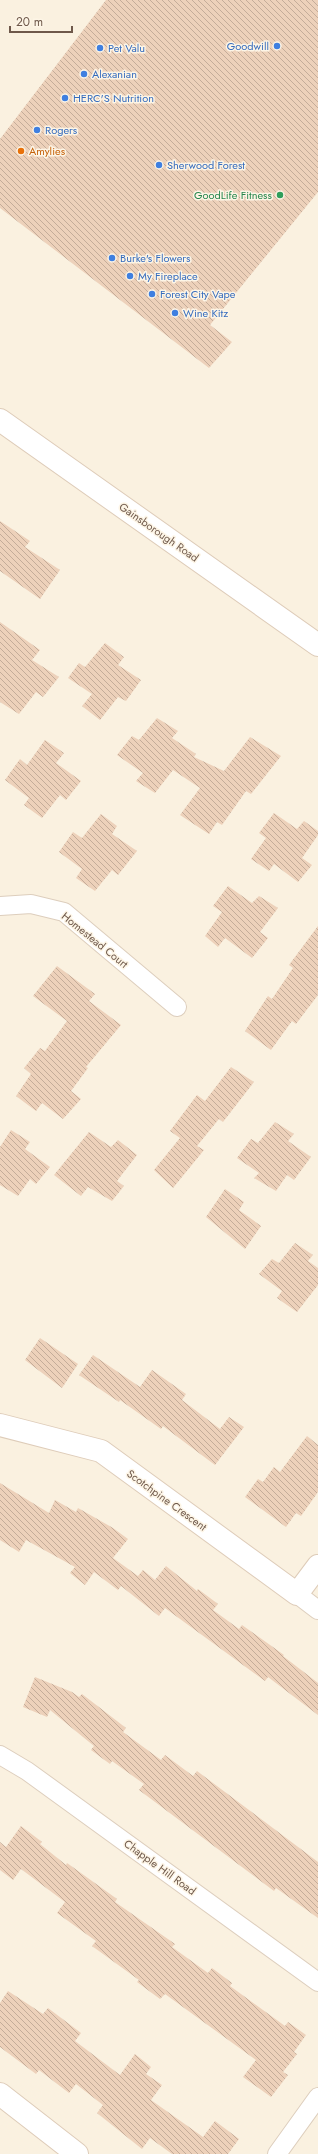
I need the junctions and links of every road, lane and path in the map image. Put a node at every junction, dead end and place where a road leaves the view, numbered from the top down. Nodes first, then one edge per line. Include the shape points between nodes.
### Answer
1 (0, 420) edge
2 (318, 645) edge
3 (0, 906) edge
4 (177, 1007) dead end
5 (0, 1425) edge
6 (318, 1566) edge
7 (296, 1594) junction
8 (318, 1610) edge
9 (0, 1755) edge
10 (318, 1982) edge
11 (0, 2094) edge
12 (318, 2097) edge
13 (77, 2154) edge
14 (276, 2154) edge

1 - 2 street, Gainsborough Road
3 - 4 street, Homestead Court via 31,904 64,912
5 - 7 street, Scotchpine Crescent via 101,1451
6 - 7 street
7 - 8 street, Scotchpine Crescent
9 - 10 street, Chapple Hill Road via 33,1776
11 - 13 street
12 - 14 street

